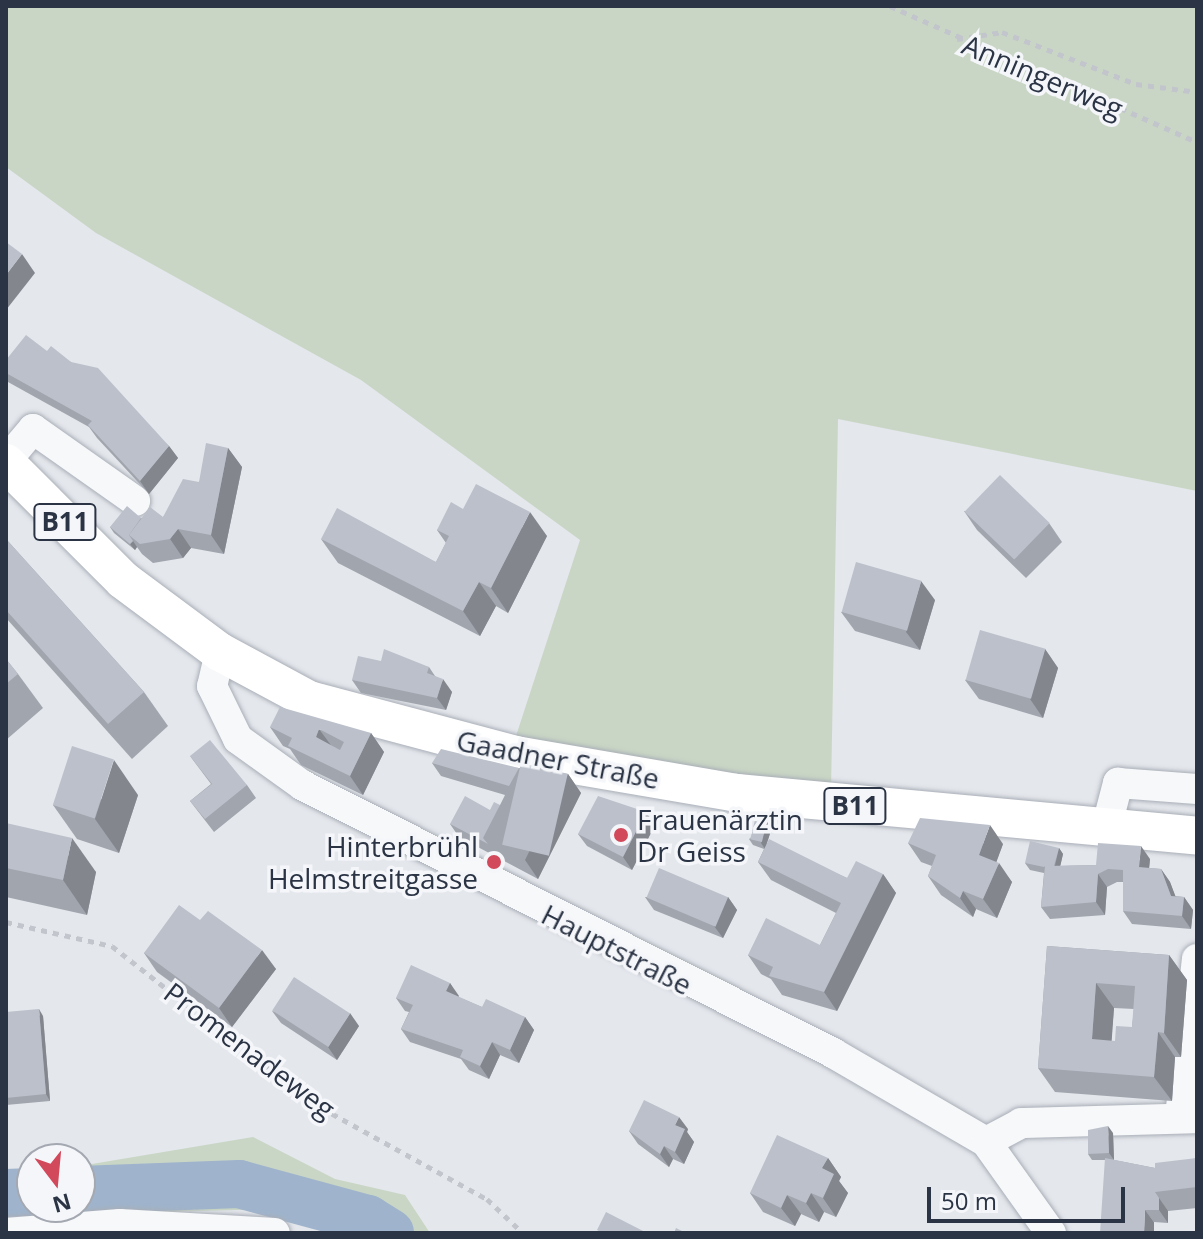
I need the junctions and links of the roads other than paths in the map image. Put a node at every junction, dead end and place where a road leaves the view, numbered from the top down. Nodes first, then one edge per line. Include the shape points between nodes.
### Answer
1 (6, 462) edge
2 (135, 501) dead end
3 (220, 652) junction
4 (1197, 789) edge
5 (1106, 829) junction
6 (1197, 836) edge
7 (1197, 959) edge
8 (1188, 1118) edge
9 (986, 1142) junction
10 (6, 1233) edge
11 (275, 1233) edge
12 (1051, 1233) edge

1 - 2 street via 33,429
1 - 3 main road, B11 via 123,580
3 - 5 main road, Gaadner Straße / B11 via 309,700 515,755 737,793
3 - 9 street, Hauptstraße via 212,686 238,739 302,785 833,1053
4 - 5 street via 1118,783
5 - 6 main road, Gaadner Straße / B11
7 - 8 street
8 - 9 street via 1021,1123
9 - 12 street, Hauptstraße
10 - 11 street via 120,1224

